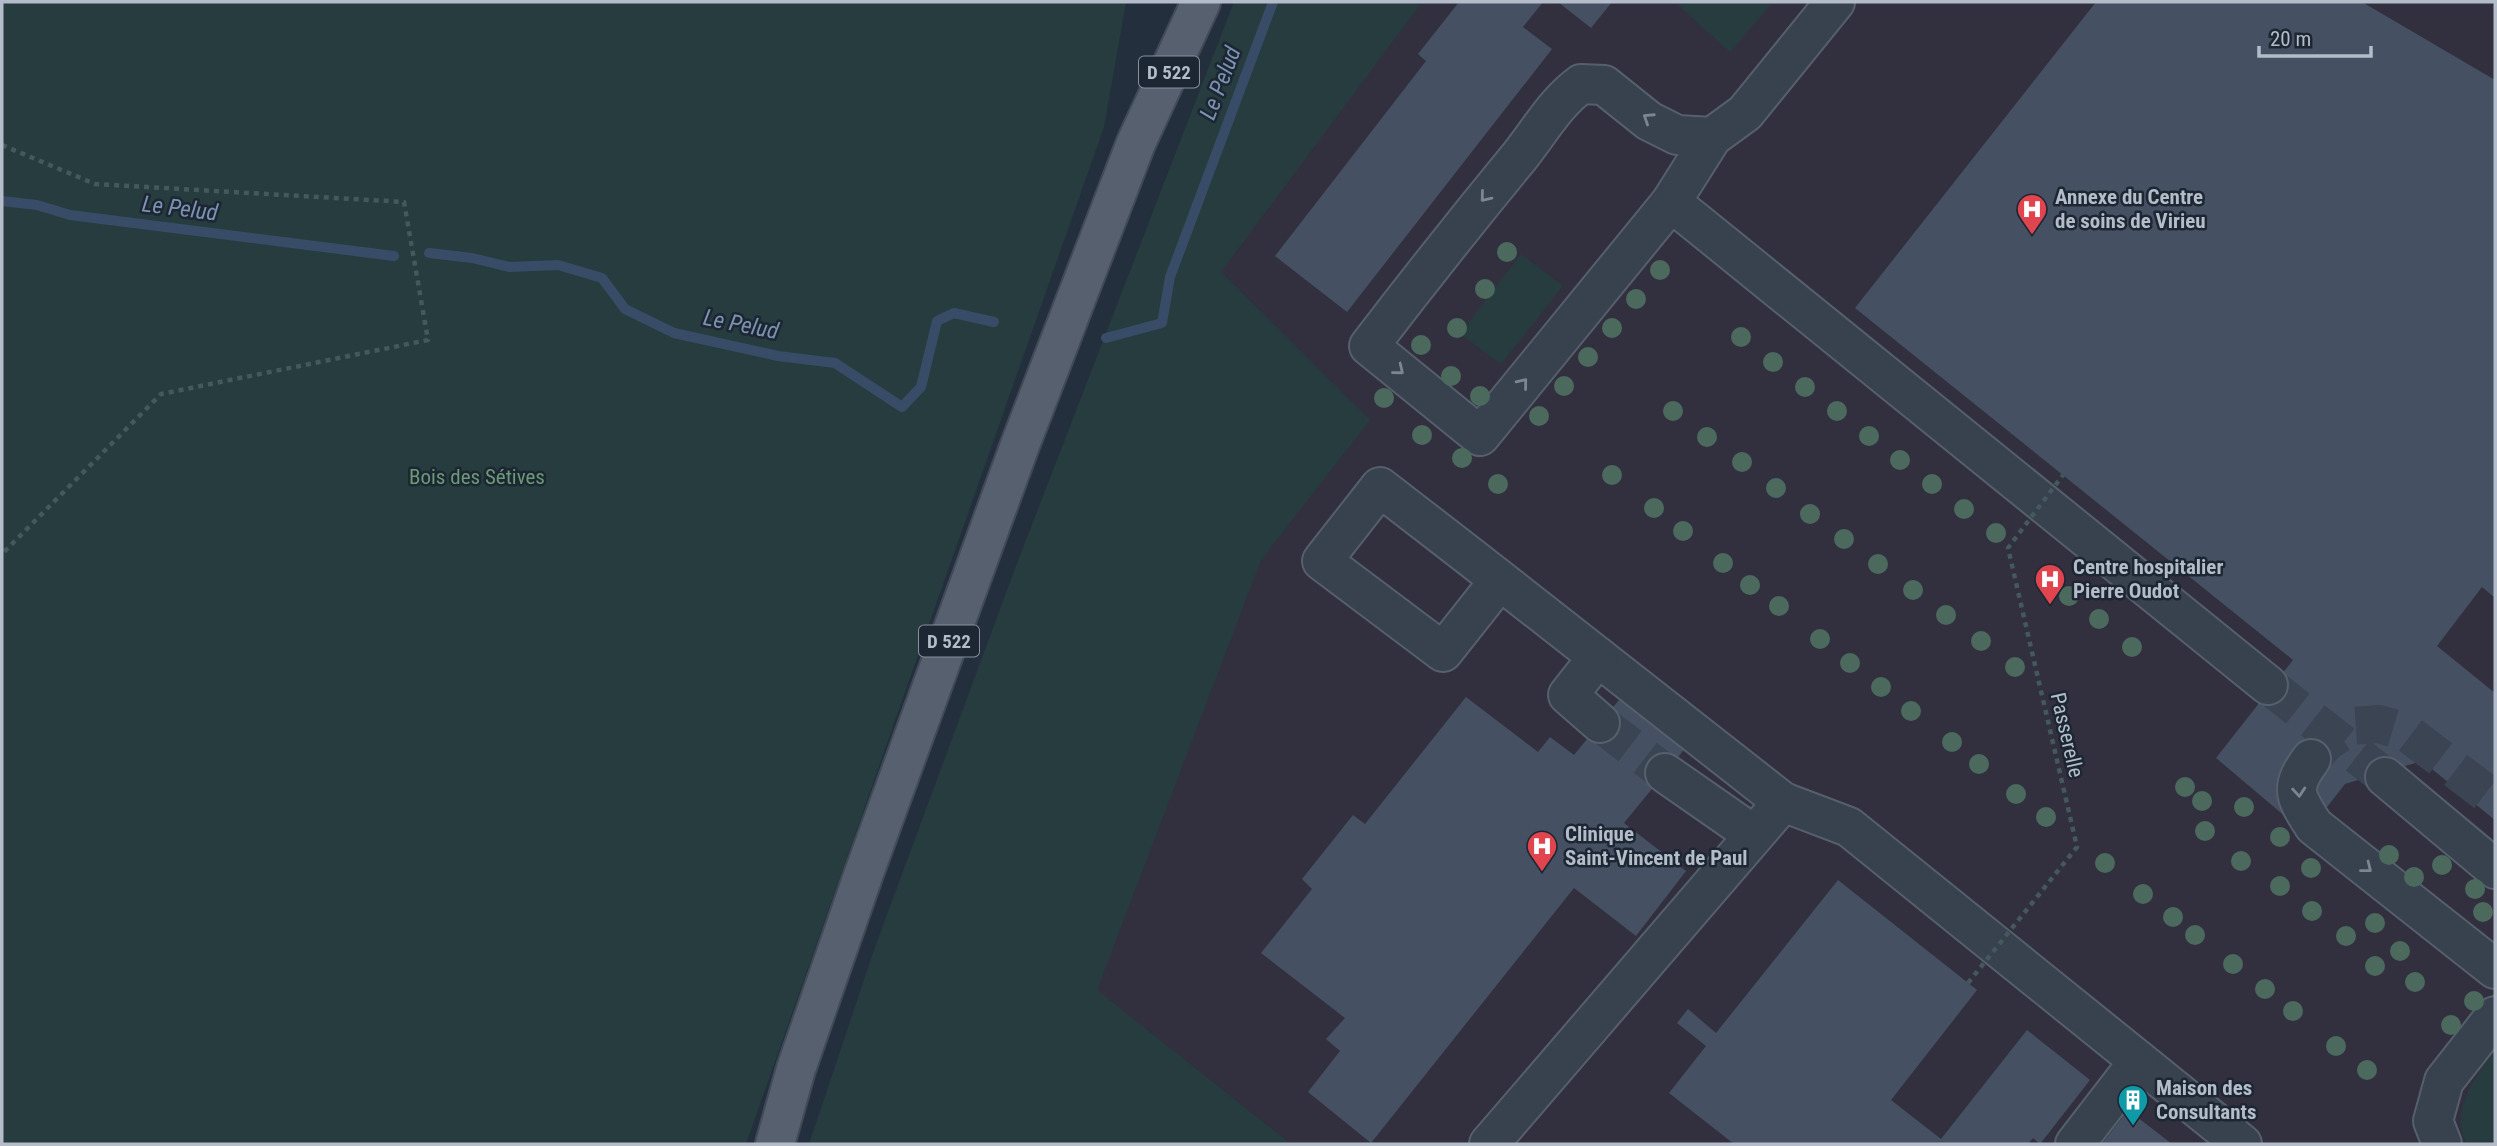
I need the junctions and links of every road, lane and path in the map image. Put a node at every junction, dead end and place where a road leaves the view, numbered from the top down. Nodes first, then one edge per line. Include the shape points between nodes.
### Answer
1 (1173, 2) edge
2 (1201, 2) edge
3 (1835, 2) edge
4 (1712, 137) junction
5 (1136, 143) junction
6 (2, 145) edge
7 (1671, 202) junction
8 (2063, 475) dead end
9 (2, 554) edge
10 (1500, 580) junction
11 (1598, 657) junction
12 (2268, 685) tunnel mouth
13 (1600, 723) tunnel mouth
14 (2311, 759) tunnel mouth
15 (1665, 773) tunnel mouth
16 (2385, 777) tunnel mouth
17 (1783, 802) junction
18 (1754, 835) junction
19 (2495, 869) edge
20 (2495, 969) edge
21 (1968, 983) dead end
22 (2495, 1016) edge
23 (2139, 1060) junction
24 (775, 1144) edge
25 (1489, 1144) edge
26 (2075, 1144) edge
27 (2242, 1144) edge
28 (2441, 1144) edge

1 - 5 main road, D 522
2 - 5 main road, D 522
3 - 4 lane via 1745,113
4 - 7 lane
4 -> 7 lane via 1677,135 1649,121 1604,85 1581,84 1563,97 1369,346 1480,436
5 - 24 main road, D 522 via 864,873
6 - 9 path via 95,184 404,202 428,340 161,394
7 - 12 lane
8 - 21 path, Passerelle, bridge via 2008,548 2077,847
10 - 10 lane via 1380,487 1322,561 1443,652
10 - 11 lane
11 - 13 lane via 1568,695
11 - 17 lane
14 -> 20 lane via 2298,778 2298,801 2314,826
15 - 18 lane
16 - 19 lane
17 - 18 lane
17 - 23 lane via 1849,827
18 - 25 lane
22 - 28 lane via 2444,1081 2433,1121
23 - 26 lane
23 - 27 lane

